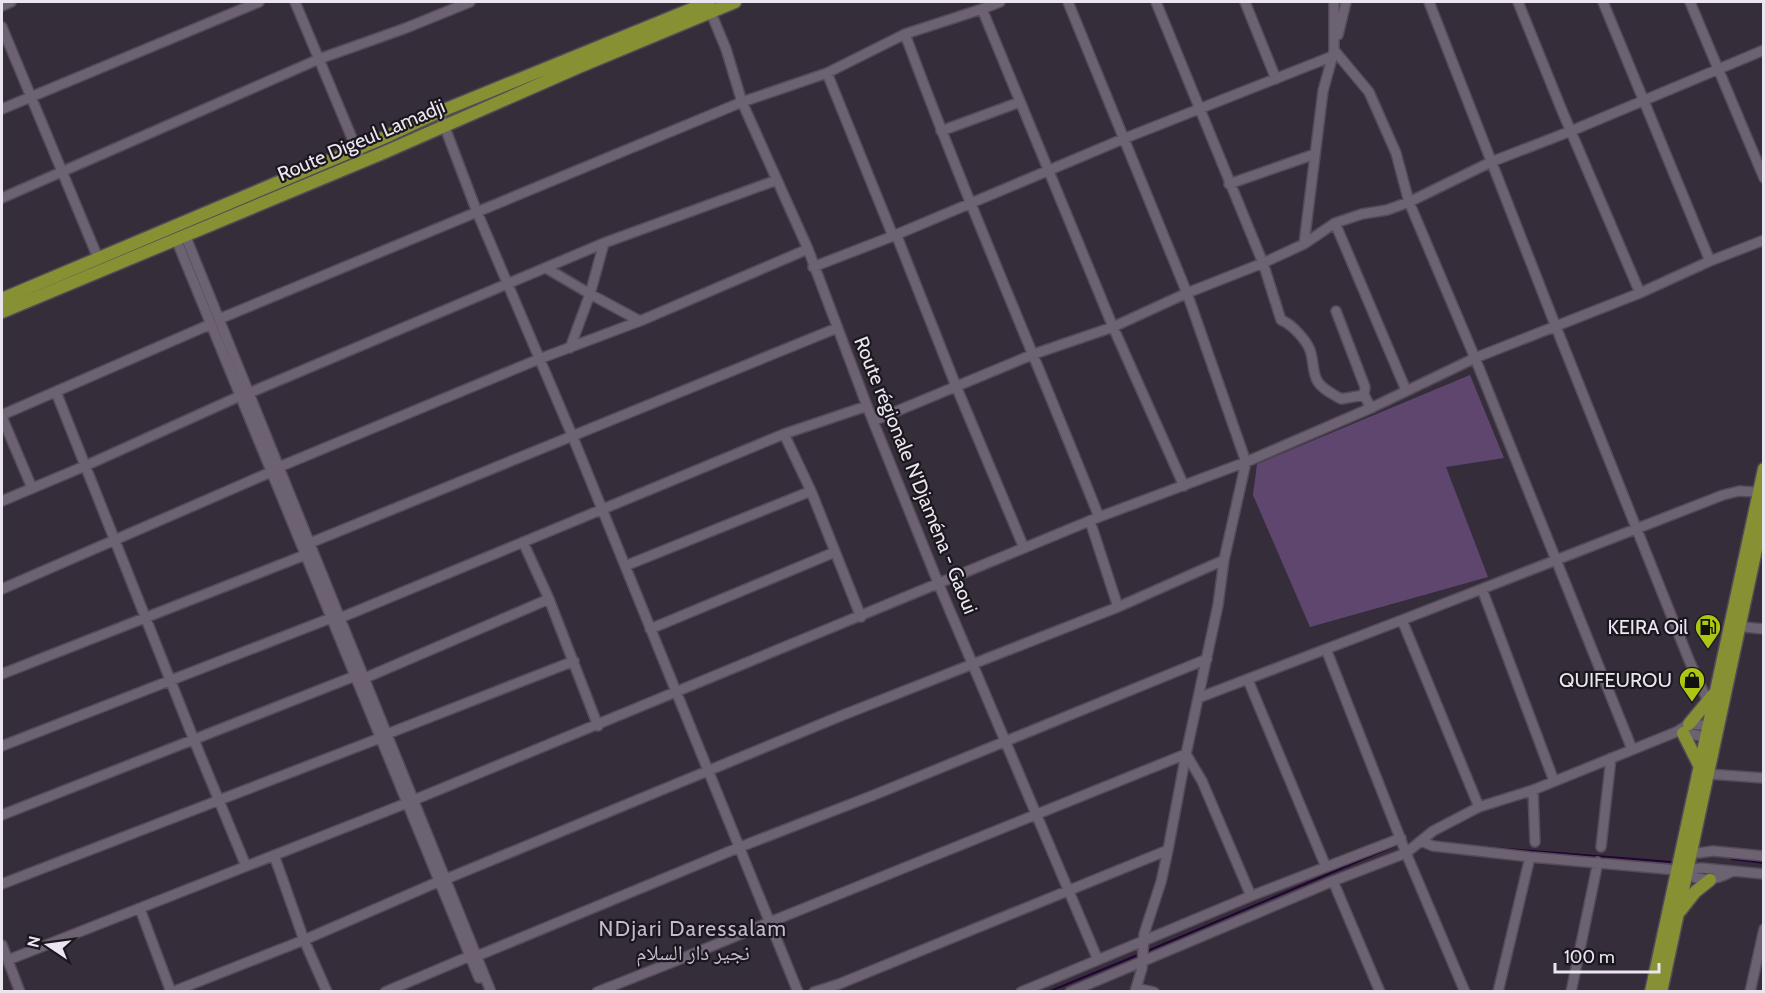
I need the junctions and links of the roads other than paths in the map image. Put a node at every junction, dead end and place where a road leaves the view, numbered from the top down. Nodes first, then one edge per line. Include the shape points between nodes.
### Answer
1 (11, 2) edge
2 (259, 2) edge
3 (295, 2) edge
4 (470, 2) edge
5 (735, 2) edge
6 (1000, 2) edge
7 (1068, 2) edge
8 (1156, 2) edge
9 (1245, 2) edge
10 (1334, 2) edge
11 (1346, 2) edge
12 (1432, 2) edge
13 (1518, 2) edge
14 (1603, 2) edge
15 (1690, 2) edge
16 (708, 4) edge
17 (2, 6) edge
18 (982, 9) junction
19 (2, 27) edge
20 (905, 34) junction
21 (1764, 50) edge
22 (1334, 53) junction
23 (319, 59) junction
24 (1718, 69) junction
25 (826, 73) junction
26 (1276, 79) junction
27 (31, 98) junction
28 (1644, 100) junction
29 (742, 102) junction
30 (1020, 102) junction
31 (1199, 108) junction
32 (2, 109) edge
33 (440, 112) junction
34 (445, 125) junction
35 (941, 131) junction
36 (1571, 131) junction
37 (1123, 139) junction
38 (357, 149) junction
39 (1315, 154) junction
40 (362, 162) junction
41 (1491, 162) junction
42 (1048, 170) junction
43 (63, 172) junction
44 (1764, 178) edge
45 (777, 180) junction
46 (1229, 184) junction
47 (2, 198) edge
48 (970, 202) junction
49 (1409, 202) junction
50 (477, 212) junction
51 (1335, 223) junction
52 (894, 235) junction
53 (180, 237) junction
54 (1764, 240) edge
55 (604, 243) junction
56 (1304, 244) junction
57 (808, 249) junction
58 (98, 258) junction
59 (1710, 261) junction
60 (1263, 263) junction
61 (813, 267) junction
62 (546, 268) junction
63 (507, 284) junction
64 (1187, 293) junction
65 (1640, 293) junction
66 (590, 294) junction
67 (2, 299) edge
68 (1336, 311) dead end
69 (2, 312) edge
70 (640, 321) junction
71 (215, 322) junction
72 (1113, 327) junction
73 (1556, 327) junction
74 (837, 328) junction
75 (570, 348) junction
76 (1034, 354) junction
77 (1475, 358) junction
78 (539, 359) junction
79 (956, 386) junction
80 (1406, 390) junction
81 (56, 392) junction
82 (245, 395) junction
83 (1364, 395) junction
84 (867, 406) junction
85 (1371, 408) junction
86 (2, 416) edge
87 (873, 421) junction
88 (784, 434) junction
89 (572, 435) junction
90 (1246, 462) junction
91 (85, 466) junction
92 (1764, 469) edge
93 (275, 470) junction
94 (1184, 486) junction
95 (32, 488) junction
96 (811, 491) junction
97 (1758, 492) junction
98 (2, 501) edge
99 (602, 509) junction
100 (1764, 512) edge
101 (1099, 517) junction
102 (1090, 521) junction
103 (1637, 529) junction
104 (114, 539) junction
105 (523, 542) junction
106 (310, 543) junction
107 (1755, 546) edge
108 (1024, 548) junction
109 (835, 552) junction
110 (305, 555) junction
111 (1224, 560) junction
112 (1556, 560) junction
113 (625, 566) junction
114 (939, 585) junction
115 (2, 589) edge
116 (1482, 589) junction
117 (549, 599) junction
118 (1118, 607) junction
119 (861, 617) junction
120 (145, 618) junction
121 (336, 618) junction
122 (1402, 620) junction
123 (1734, 626) junction
124 (650, 628) junction
125 (1764, 629) edge
126 (1326, 649) junction
127 (1207, 659) junction
128 (574, 661) junction
129 (974, 665) junction
130 (2, 674) edge
131 (355, 676) junction
132 (365, 678) junction
133 (1248, 680) junction
134 (170, 681) junction
135 (676, 693) junction
136 (1711, 697) junction
137 (1198, 698) junction
138 (598, 726) junction
139 (1683, 730) junction
140 (1712, 732) junction
141 (384, 736) junction
142 (194, 740) junction
143 (1006, 741) junction
144 (2, 746) edge
145 (1632, 749) junction
146 (1186, 754) junction
147 (1611, 758) junction
148 (1703, 769) junction
149 (708, 771) junction
150 (1764, 778) edge
151 (1554, 781) junction
152 (1533, 790) junction
153 (220, 799) junction
154 (410, 802) junction
155 (1479, 807) junction
156 (1037, 814) junction
157 (2, 815) edge
158 (1401, 838) junction
159 (1421, 841) junction
160 (1535, 842) dead end
161 (740, 847) junction
162 (1600, 847) dead end
163 (1168, 850) junction
164 (1406, 853) junction
165 (1695, 853) junction
166 (274, 855) junction
167 (1764, 856) edge
168 (1530, 857) junction
169 (1598, 862) junction
170 (246, 866) junction
171 (1326, 867) junction
172 (1702, 868) junction
173 (1683, 871) junction
174 (1732, 872) junction
175 (1764, 874) edge
176 (443, 880) junction
177 (1710, 880) junction
178 (1333, 881) junction
179 (2, 884) edge
180 (1069, 889) junction
181 (1251, 897) junction
182 (140, 909) junction
183 (1677, 915) junction
184 (770, 921) junction
185 (1764, 929) edge
186 (304, 940) junction
187 (1142, 944) junction
188 (2, 945) edge
189 (474, 956) junction
190 (1098, 960) junction
191 (1142, 960) junction
192 (3, 961) edge
193 (1136, 990) edge
194 (15, 992) edge
195 (20, 992) edge
196 (172, 992) edge
197 (327, 992) edge
198 (385, 992) edge
199 (484, 992) edge
200 (491, 992) edge
201 (597, 992) edge
202 (798, 992) edge
203 (814, 992) edge
204 (1021, 992) edge
205 (1070, 992) edge
206 (1154, 992) edge
207 (1380, 992) edge
208 (1465, 992) edge
209 (1498, 992) edge
210 (1570, 992) edge
211 (1651, 992) edge
212 (1661, 992) edge
213 (1750, 992) edge

1 - 17 street
2 - 27 street
3 - 23 street
4 - 23 street
5 - 16 main road, Route Digeul Lamadji
6 - 18 street
7 - 37 street
8 - 31 street
9 - 26 street
10 - 22 street
11 - 22 street
12 - 41 street
13 - 36 street
14 - 28 street
15 - 24 street
16 - 29 street, Route régionale N'Djaména - Gaoui
16 - 33 main road, Route Digeul Lamadji
16 - 34 main road, Route Digeul Lamadji
18 - 20 street
18 - 30 street
19 - 27 street
20 - 25 street
20 - 35 street
21 - 24 street
22 - 26 street
22 - 39 street via 1323,91
22 - 49 street via 1369,92 1396,153
23 - 38 street
23 - 43 street
24 - 28 street
24 - 44 street
25 - 29 street
25 - 52 street
26 - 31 street
27 - 32 street
27 - 43 street
28 - 36 street
28 - 59 street
29 - 45 street, Route régionale N'Djaména - Gaoui
29 - 50 street
30 - 35 street
30 - 42 street
31 - 37 street
31 - 46 street
33 - 34 street
33 - 38 main road, Route Digeul Lamadji
34 - 40 main road, Route Digeul Lamadji
34 - 50 street
35 - 48 street
36 - 41 street
36 - 65 street
37 - 42 street
37 - 64 street
38 - 40 street
38 - 58 main road, Route Digeul Lamadji
39 - 46 street
39 - 56 street
40 - 53 main road, Route Digeul Lamadji
41 - 49 street
41 - 73 street
42 - 48 street
42 - 72 street
43 - 47 street
43 - 58 street
45 - 55 street
45 - 57 street, Route régionale N'Djaména - Gaoui
46 - 60 street
48 - 52 street
48 - 76 street
49 - 51 street
49 - 77 street
50 - 63 street
50 - 71 street
51 - 56 street
51 - 80 street
52 - 61 street
52 - 79 street
53 - 69 main road, Route Digeul Lamadji
53 - 71 street
54 - 59 street
55 - 62 street
55 - 66 street
56 - 60 street
57 - 61 street, Route régionale N'Djaména - Gaoui
57 - 70 street
58 - 67 main road, Route Digeul Lamadji
59 - 65 street
60 - 64 street
60 - 83 street via 1281,320 1310,350 1316,380 1341,399
61 - 74 street, Route régionale N'Djaména - Gaoui
62 - 63 street
62 - 66 street
63 - 78 street
63 - 82 street
64 - 72 street
64 - 90 street
65 - 73 street
66 - 70 street
66 - 75 street
68 - 83 street via 1365,387
70 - 75 street
71 - 81 street
71 - 82 street
72 - 76 street
72 - 94 street
73 - 77 street
73 - 103 street
74 - 84 street, Route régionale N'Djaména - Gaoui
74 - 89 street
75 - 78 street
76 - 79 street
76 - 101 street
77 - 80 street
77 - 112 street
78 - 89 street
78 - 93 street
79 - 87 street
79 - 108 street
80 - 85 street
81 - 86 street
81 - 91 street
82 - 91 street
82 - 93 street
83 - 85 street
84 - 87 street, Route régionale N'Djaména - Gaoui
84 - 88 street
85 - 90 street
86 - 95 street
87 - 114 street, Route régionale N'Djaména - Gaoui
88 - 96 street
88 - 99 street
89 - 99 street
89 - 106 street
90 - 94 street
90 - 111 street
91 - 95 street
91 - 104 street
92 - 97 main road
93 - 104 street
93 - 106 street
93 - 110 street
94 - 101 street
95 - 98 street
96 - 109 street
96 - 113 street
97 - 103 street via 1723,495
97 - 107 main road
99 - 105 street
99 - 113 street
100 - 107 main road
101 - 102 street
102 - 108 street
102 - 118 street
103 - 112 street
103 - 136 street via 1689,660
104 - 115 street
104 - 120 street
105 - 117 street
105 - 121 street
106 - 121 street
107 - 123 main road
108 - 114 street
109 - 119 street
109 - 124 street
110 - 120 street
110 - 121 street
111 - 118 street
111 - 127 street
112 - 116 street
112 - 145 street
113 - 124 street
114 - 119 street
114 - 129 street, Route régionale N'Djaména - Gaoui
116 - 122 street
116 - 151 street
117 - 128 street
117 - 132 street
118 - 129 street
119 - 135 street
120 - 130 street
120 - 134 street
121 - 131 street
121 - 132 street
121 - 134 street
122 - 126 street
122 - 155 street
123 - 125 street
123 - 136 main road
123 - 140 main road
124 - 135 street
126 - 133 street
126 - 158 street
127 - 137 street
127 - 143 street
128 - 138 street
128 - 141 street
129 - 143 street, Route régionale N'Djaména - Gaoui
129 - 149 street
131 - 141 street
131 - 142 street
132 - 141 street
133 - 137 street
133 - 171 street
134 - 142 street
134 - 144 street
135 - 138 street
135 - 149 street
136 - 139 main road
136 - 140 main road
137 - 146 street
138 - 154 street
139 - 140 street
139 - 145 street
139 - 148 main road
140 - 148 main road
141 - 153 street
141 - 154 street
142 - 153 street
142 - 157 street
143 - 156 street, Route régionale N'Djaména - Gaoui
143 - 161 street
145 - 147 street
146 - 156 street
146 - 163 street
146 - 181 street via 1202,781
147 - 151 street
147 - 162 street
148 - 150 street
148 - 165 main road
148 - 173 main road
149 - 161 street
149 - 176 street
151 - 152 street
152 - 155 street
152 - 160 street
153 - 170 street
153 - 179 street
154 - 166 street
154 - 176 street
155 - 159 street
156 - 180 street, Route régionale N'Djaména - Gaoui
156 - 184 street
158 - 164 street
158 - 171 street
159 - 164 street
159 - 168 street via 1433,846
161 - 184 street
161 - 189 street
163 - 180 street
163 - 187 street
164 - 178 street
164 - 208 street
165 - 167 street
165 - 172 street
165 - 173 main road
166 - 170 street
166 - 186 street
168 - 169 street
168 - 209 street
169 - 173 street
169 - 210 street
170 - 182 street
171 - 181 street
172 - 173 street
172 - 174 street
173 - 177 street
173 - 183 main road
173 - 211 main road
174 - 175 street
174 - 177 street
176 - 186 street
176 - 189 street
177 - 183 main road
178 - 191 street
178 - 207 street
180 - 190 street, Route régionale N'Djaména - Gaoui
180 - 203 street
181 - 187 street
182 - 192 street
182 - 196 street
183 - 212 main road
184 - 201 street
184 - 202 street
185 - 213 street
186 - 196 street
186 - 197 street
187 - 190 street
187 - 191 street
188 - 192 street
189 - 198 street
189 - 199 street
189 - 200 street
190 - 204 street
191 - 193 street
191 - 205 street
192 - 194 street
192 - 195 street
193 - 206 street

